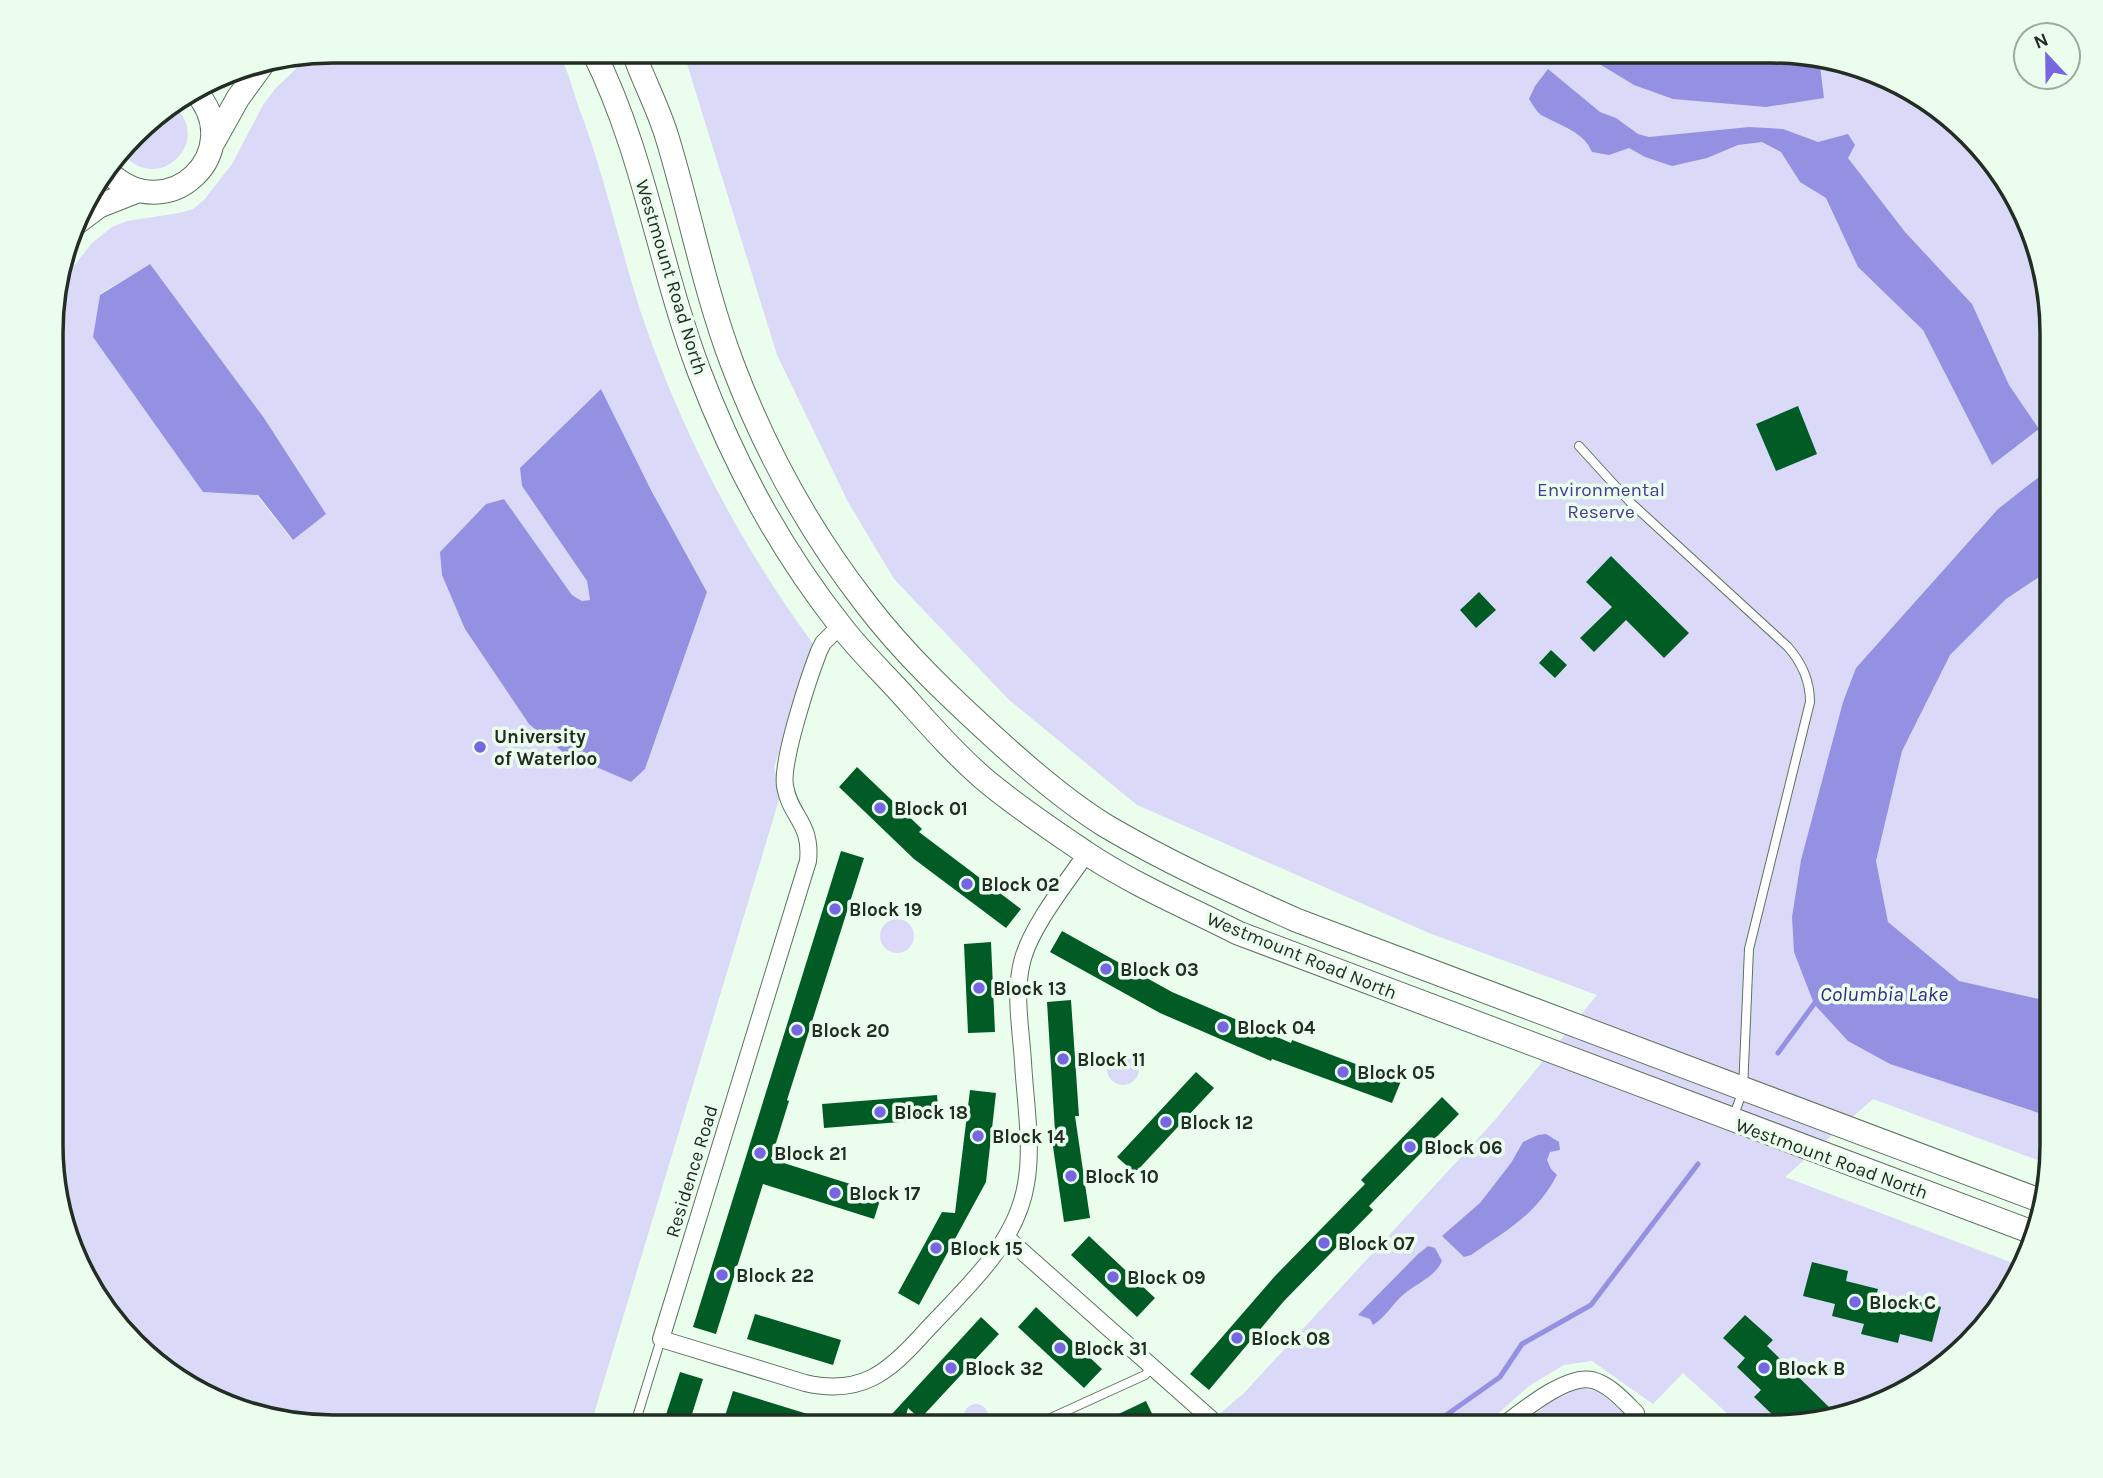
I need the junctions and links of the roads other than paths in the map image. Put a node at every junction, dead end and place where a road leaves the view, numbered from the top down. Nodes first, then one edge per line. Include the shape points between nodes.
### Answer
1 (598, 63) edge
2 (638, 63) edge
3 (255, 74) edge
4 (200, 98) edge
5 (214, 141) junction
6 (113, 177) edge
7 (137, 191) junction
8 (93, 211) edge
9 (1579, 446) dead end
10 (840, 626) junction
11 (1087, 853) junction
12 (1743, 1090) junction
13 (1732, 1121) junction
14 (2035, 1199) edge
15 (2027, 1230) edge
16 (1007, 1238) junction
17 (661, 1339) junction
18 (1153, 1366) junction
19 (1636, 1413) dead end
20 (638, 1415) edge
21 (1057, 1415) edge
22 (1207, 1415) edge
23 (1516, 1415) edge

1 - 10 main road, Westmount Road North via 630,140 682,322 722,427 770,520
2 - 12 main road, Westmount Road North via 666,134 718,321 764,436 843,572 893,636 956,703 1032,772 1104,825 1200,877 1296,920
3 - 5 main road
4 - 5 main road via 207,108
5 - 7 main road via 205,164 192,179 176,189
6 - 7 main road
7 - 8 main road
9 - 12 lane via 1630,502 1788,647 1810,689 1749,949
10 - 11 main road, Westmount Road North via 957,754
10 - 17 street, Residence Road via 823,643 817,657 785,765 786,793 807,835 808,861
11 - 13 main road, Westmount Road North via 1135,883 1238,933
11 - 16 street via 1033,934 1022,962 1019,996 1027,1175 1019,1212
12 - 13 lane
12 - 14 main road, Westmount Road North
13 - 15 main road, Westmount Road North
16 - 17 street via 897,1362 850,1386 818,1386
16 - 18 street
17 - 20 lane
18 - 21 lane via 1145,1375
18 - 22 street
19 - 23 street via 1591,1380 1572,1381

